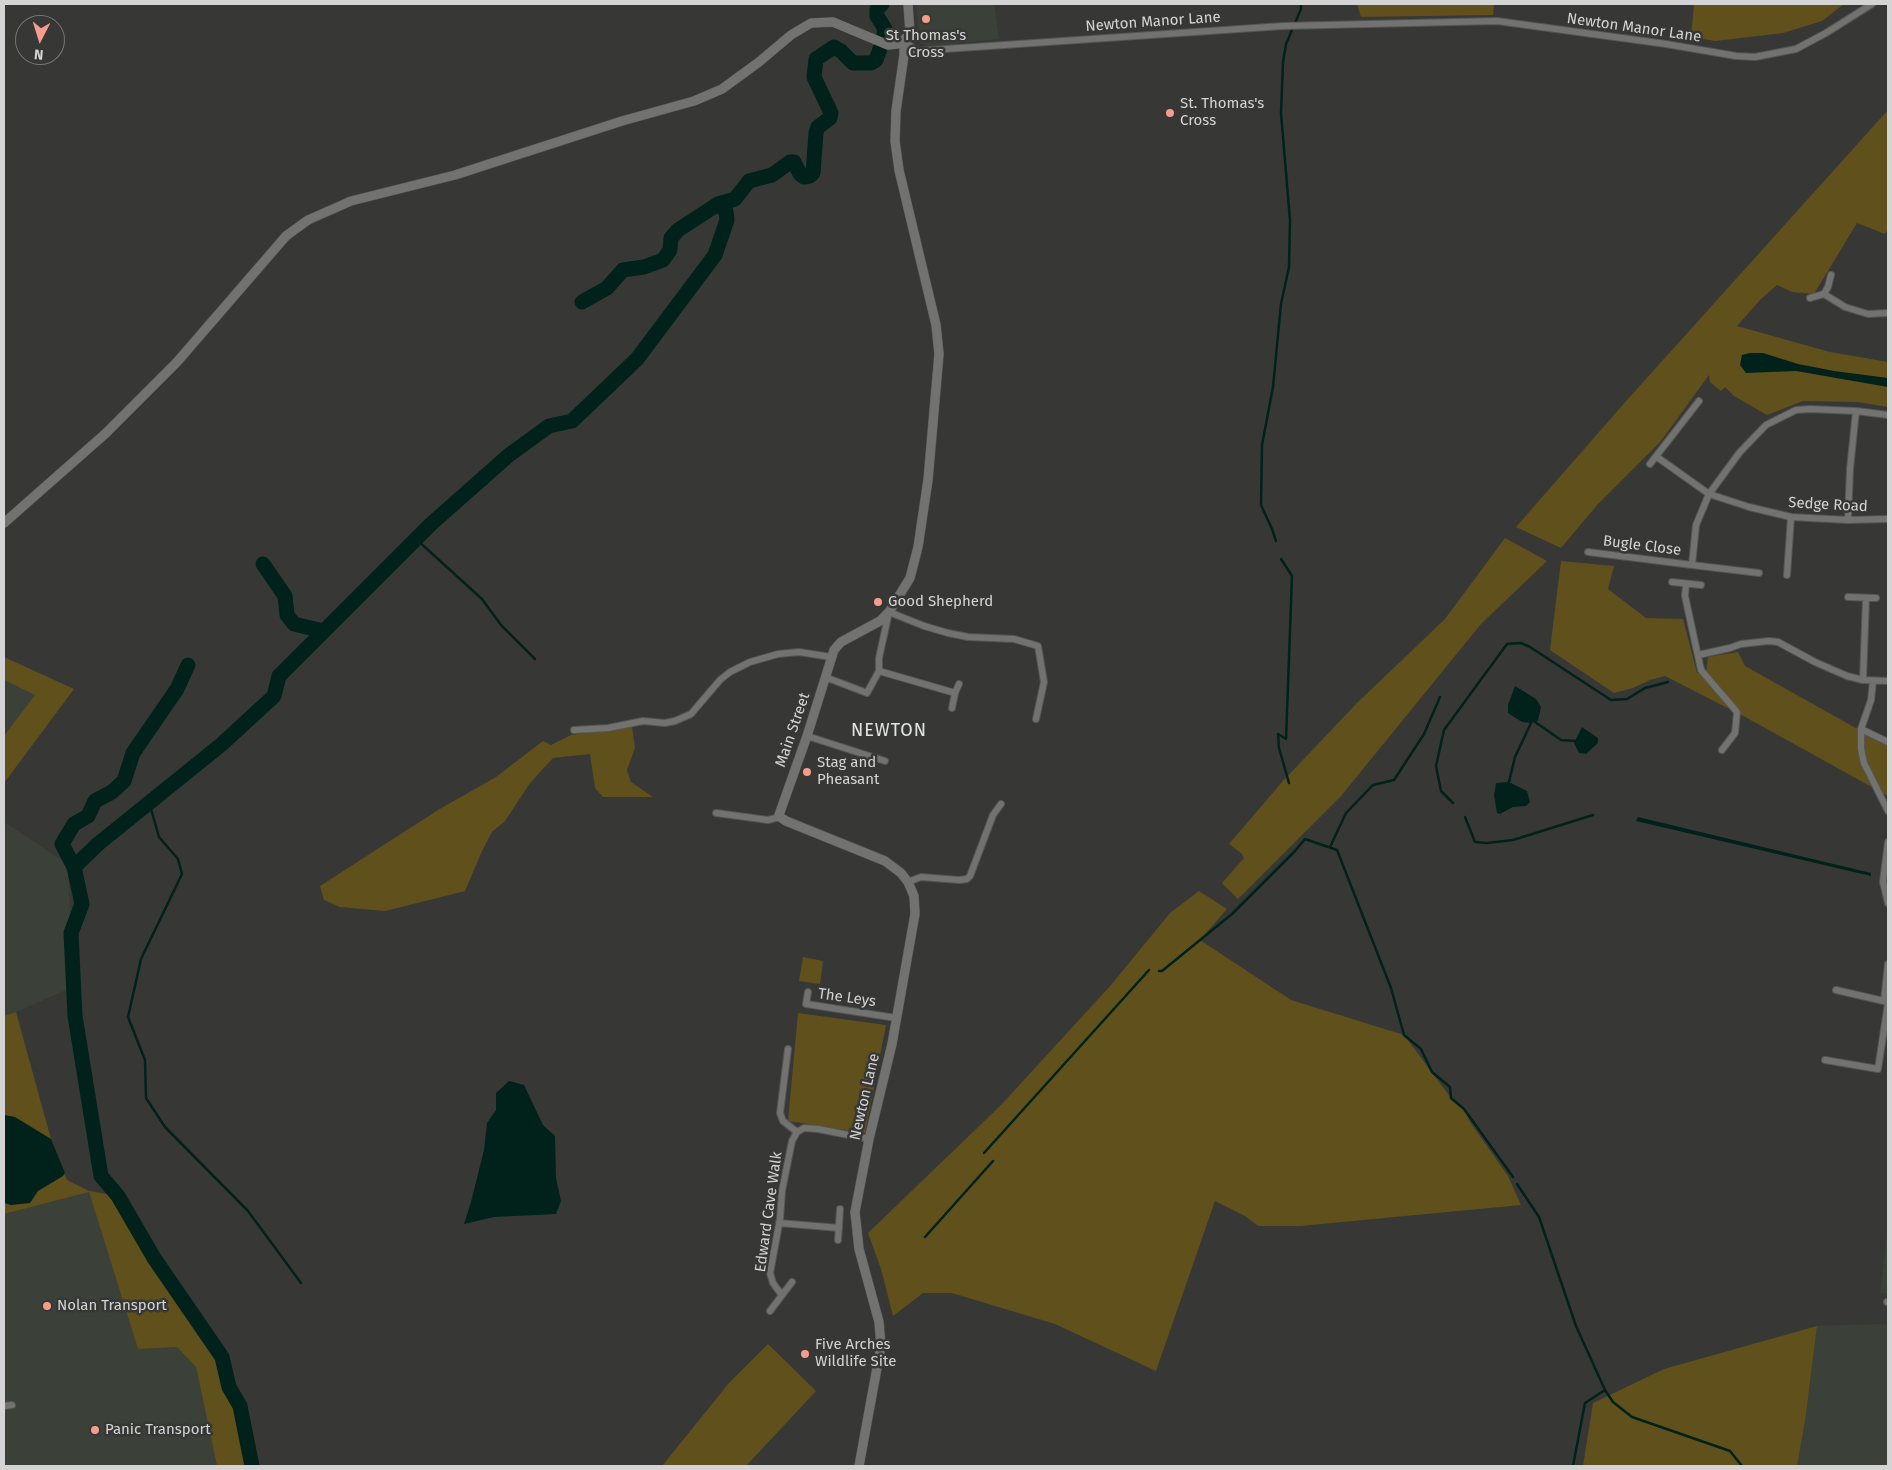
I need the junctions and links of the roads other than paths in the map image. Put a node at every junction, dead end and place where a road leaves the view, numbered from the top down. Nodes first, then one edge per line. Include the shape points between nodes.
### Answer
1 (908, 4) edge
2 (1872, 4) edge
3 (904, 40) junction
4 (1831, 275) dead end
5 (1824, 294) junction
6 (1810, 298) dead end
7 (1888, 313) edge
8 (1699, 401) dead end
9 (1856, 411) junction
10 (1888, 414) edge
11 (1657, 457) junction
12 (1650, 464) dead end
13 (1708, 494) junction
14 (1791, 517) junction
15 (1888, 519) edge
16 (1848, 520) junction
17 (4, 523) edge
18 (1588, 552) dead end
19 (1692, 565) junction
20 (1759, 573) dead end
21 (1787, 575) dead end
22 (1672, 582) dead end
23 (1686, 584) junction
24 (1701, 585) dead end
25 (1848, 597) dead end
26 (1866, 598) junction
27 (1876, 598) dead end
28 (889, 612) junction
29 (1698, 655) junction
30 (830, 657) junction
31 (879, 671) junction
32 (825, 677) junction
33 (1863, 680) junction
34 (1873, 681) junction
35 (1888, 681) edge
36 (959, 684) dead end
37 (955, 693) junction
38 (952, 708) dead end
39 (1036, 719) dead end
40 (1862, 729) junction
41 (574, 730) dead end
42 (807, 736) junction
43 (1888, 742) edge
44 (1722, 750) dead end
45 (885, 761) dead end
46 (1001, 804) dead end
47 (1888, 811) edge
48 (716, 814) dead end
49 (780, 814) junction
50 (1888, 842) edge
51 (908, 882) junction
52 (1888, 904) edge
53 (1888, 964) edge
54 (1836, 990) dead end
55 (808, 992) dead end
56 (1887, 1002) edge
57 (896, 1018) junction
58 (788, 1049) dead end
59 (1824, 1060) dead end
60 (797, 1132) junction
61 (869, 1139) junction
62 (840, 1209) dead end
63 (779, 1223) junction
64 (839, 1228) junction
65 (838, 1240) dead end
66 (792, 1282) dead end
67 (781, 1294) junction
68 (770, 1311) dead end
69 (12, 1405) dead end
70 (4, 1406) edge
71 (858, 1466) edge

1 - 3 street via 910,33
2 - 3 street, Newton Manor Lane via 1796,49 1755,57 1497,22 1299,25 916,50
3 - 17 street via 888,45 833,22 811,23 791,34 722,89 694,101 454,175 351,201 308,220 286,236 177,362 105,434
3 - 28 street via 895,141 936,326 939,354 928,480 918,547 910,578
4 - 5 street
5 - 6 street
5 - 7 street via 1845,307 1868,314
8 - 11 street
9 - 10 street, Bugle Close
9 - 13 street, Bugle Close via 1810,408 1779,417 1766,425 1740,452
9 - 16 street
11 - 12 street
11 - 13 street, Sedge Road
13 - 14 street, Sedge Road
13 - 19 street, Bugle Close via 1696,525
14 - 16 street, Sedge Road
14 - 21 street
15 - 16 street, Sedge Road
18 - 19 street, Bugle Close
19 - 20 street, Bugle Close
22 - 23 street
23 - 24 street
23 - 29 street via 1685,596
25 - 26 street
26 - 27 street
26 - 33 street
28 - 30 street via 880,621 841,642
28 - 31 street
28 - 39 street via 948,633 1014,639 1038,646 1044,682
29 - 33 street via 1741,644 1778,642 1840,674
29 - 44 street via 1701,670 1737,712 1735,733
30 - 32 street, Main Street
30 - 41 street via 799,652 750,662 730,672 691,714 675,721 643,721
31 - 32 street via 867,693
31 - 37 street
32 - 42 street, Main Street
33 - 34 street
34 - 35 street
34 - 40 street via 1870,706
36 - 37 street
37 - 38 street
40 - 43 street
40 - 47 street via 1864,763
42 - 45 street
42 - 49 street, Main Street
46 - 51 street via 993,815 970,876 959,880 921,877
48 - 49 street via 768,820
49 - 51 street via 885,861
50 - 52 street via 1884,882
51 - 57 street, Newton Lane via 916,914
53 - 56 street
54 - 56 street
55 - 57 street, The Leys via 806,1004
56 - 59 street via 1878,1069
57 - 61 street, Newton Lane
58 - 60 street via 780,1113 783,1121
60 - 61 street via 804,1128 818,1129
60 - 63 street, Edward Cave Walk via 792,1141 782,1191
61 - 71 street, Newton Lane via 855,1212 857,1240 879,1322 880,1346
62 - 64 street
63 - 64 street
63 - 67 street, Edward Cave Walk via 770,1273
64 - 65 street
66 - 67 street
67 - 68 street
69 - 70 street

